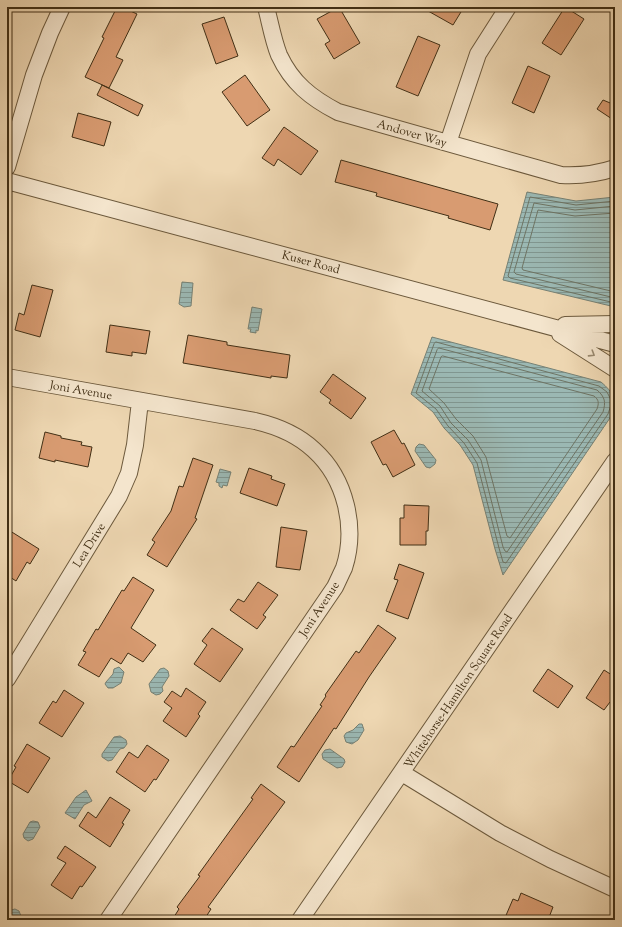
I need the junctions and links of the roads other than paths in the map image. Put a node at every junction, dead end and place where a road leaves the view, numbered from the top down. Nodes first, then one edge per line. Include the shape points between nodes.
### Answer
1 (62, 7) edge
2 (266, 7) edge
3 (508, 7) edge
4 (448, 143) junction
5 (7, 167) edge
6 (615, 168) edge
7 (7, 181) edge
8 (615, 324) edge
9 (547, 326) junction
10 (615, 344) edge
11 (615, 369) edge
12 (7, 377) edge
13 (140, 401) junction
14 (615, 461) edge
15 (7, 678) edge
16 (402, 773) junction
17 (615, 889) edge
18 (108, 920) edge
19 (300, 920) edge

1 - 5 street via 34,75
2 - 4 street, Andover Way via 279,54 289,73 302,89 320,103 338,112
3 - 4 street via 478,54
4 - 6 street, Andover Way via 561,175 582,176
7 - 9 street, Kuser Road
8 - 9 street
9 - 10 street, Kuser Road
9 -> 11 street
12 - 13 street, Joni Avenue
13 - 15 street, Lea Drive via 136,445 129,473 119,496
13 - 18 street, Joni Avenue via 255,421 276,426 294,435 314,450 338,483 346,503 349,546 344,568 335,587
14 - 16 street, Whitehorse-Hamilton Square Road
16 - 17 street via 500,833
16 - 19 street, Whitehorse-Hamilton Square Road

